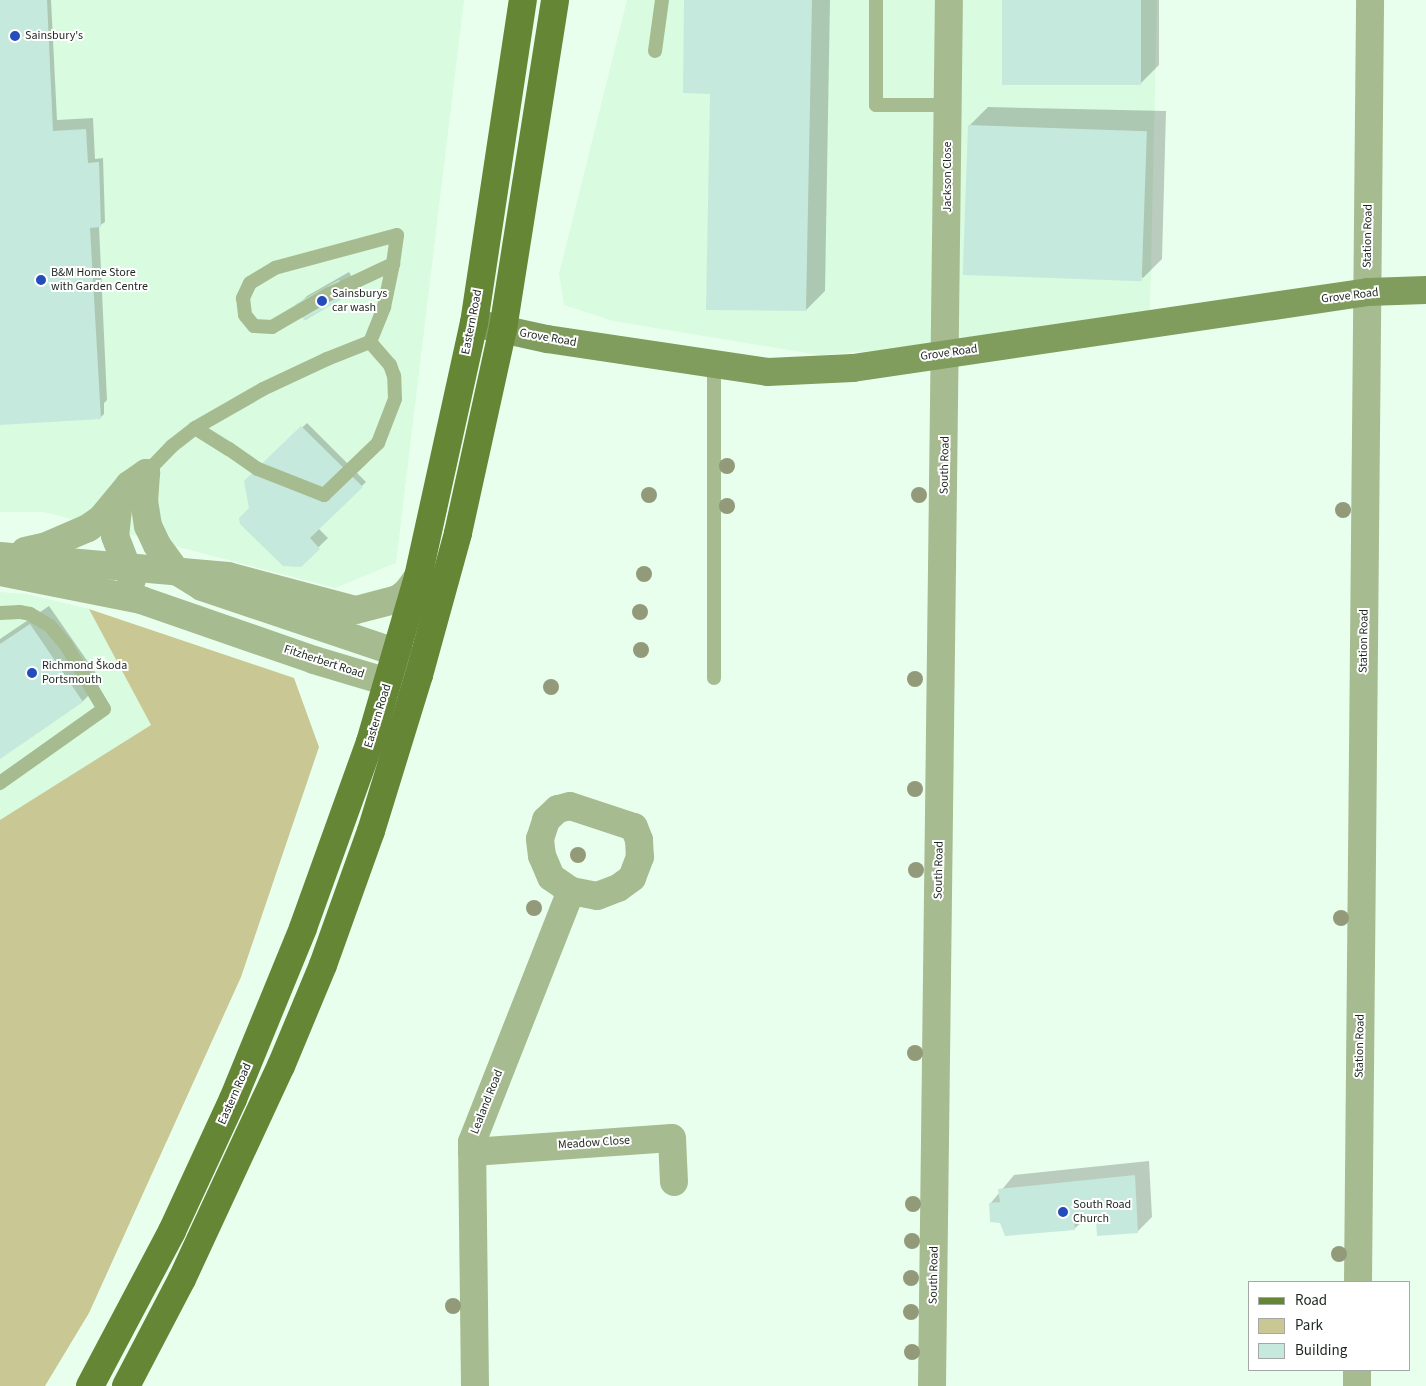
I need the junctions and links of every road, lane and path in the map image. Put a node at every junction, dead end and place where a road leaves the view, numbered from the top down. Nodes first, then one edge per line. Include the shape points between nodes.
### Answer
1 (524, 0) edge
2 (555, 0) edge
3 (662, 0) edge
4 (876, 0) edge
5 (950, 0) edge
6 (1370, 0) edge
7 (655, 51) dead end
8 (948, 105) junction
9 (393, 264) junction
10 (1426, 290) edge
11 (1368, 292) junction
12 (474, 323) junction
13 (503, 329) junction
14 (370, 342) junction
15 (946, 354) junction
16 (714, 365) junction
17 (195, 428) junction
18 (146, 473) junction
19 (119, 499) junction
20 (0, 555) edge
21 (124, 565) junction
22 (176, 571) junction
23 (0, 572) edge
24 (418, 577) junction
25 (141, 600) junction
26 (0, 613) edge
27 (398, 653) junction
28 (419, 675) junction
29 (714, 678) dead end
30 (388, 682) junction
31 (0, 783) edge
32 (571, 891) dead end
33 (472, 1152) junction
34 (674, 1182) dead end
35 (1358, 1281) edge
36 (1357, 1371) edge
37 (90, 1386) edge
38 (126, 1386) edge
39 (476, 1386) edge
40 (932, 1386) edge
41 (1357, 1386) edge

1 - 12 main road, Eastern Road
2 - 13 main road
3 - 7 lane
4 - 8 lane via 876,105
5 - 8 street, Jackson Close
6 - 11 street, Station Road
8 - 15 street, Jackson Close
9 - 9 lane via 329,294 272,327 254,326 245,315 245,290 250,282 275,268 397,235
9 - 14 lane via 384,307
10 - 11 street, Grove Road
11 - 15 street, Grove Road
11 - 35 street, Station Road
12 - 13 street, Grove Road
12 - 24 main road, Eastern Road
13 - 16 street, Grove Road
13 - 28 main road via 458,533
14 - 17 lane via 263,389
14 - 17 lane via 390,365 395,399 378,443 324,494 258,469
15 - 16 street, Grove Road via 834,369 768,372
15 - 40 street, South Road
16 - 29 lane
17 - 18 lane
18 - 19 street via 129,485
18 - 22 street via 144,502 148,526
19 - 20 street via 101,519 69,538
19 - 21 street via 115,536
20 - 21 street
21 - 22 street
21 - 25 street
22 - 24 street via 228,576 356,610 398,599
22 - 27 street via 202,587
23 - 25 street, Fitzherbert Road
24 - 27 main road, Eastern Road
25 - 30 street, Fitzherbert Road
26 - 31 lane via 30,614 50,626 66,645 104,709
27 - 28 street
27 - 30 main road, Eastern Road
28 - 30 street, Fitzherbert Road via 404,681
28 - 38 main road via 372,831 311,993 236,1166
30 - 37 main road, Eastern Road via 330,856 255,1047 172,1231
32 - 33 street, Lealand Road via 472,1142
33 - 34 street, Meadow Close via 672,1138
33 - 39 street, Lealand Road
36 - 41 street

